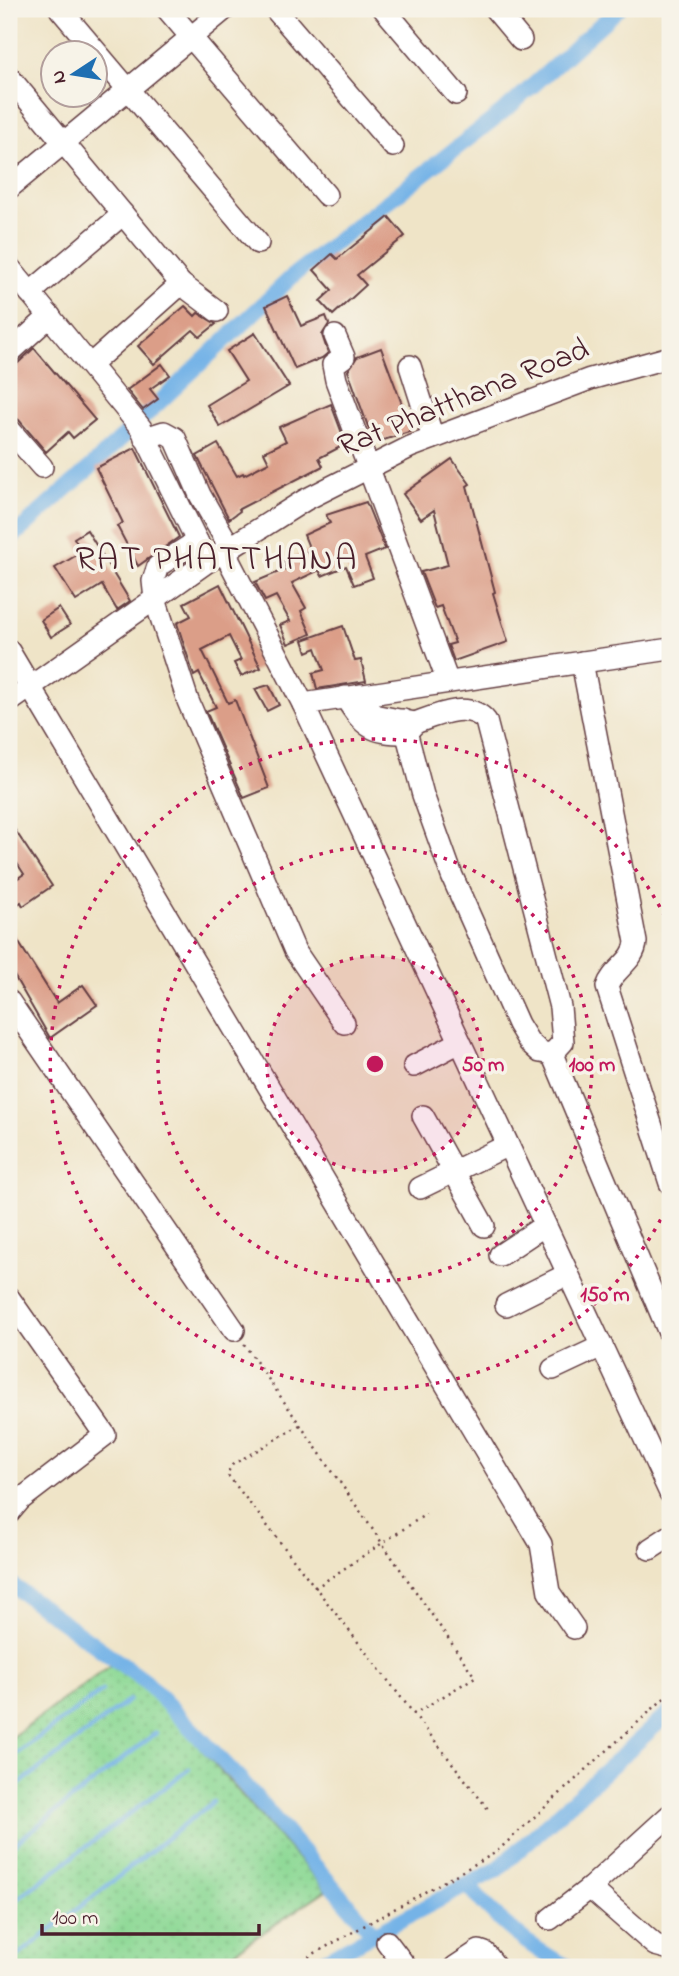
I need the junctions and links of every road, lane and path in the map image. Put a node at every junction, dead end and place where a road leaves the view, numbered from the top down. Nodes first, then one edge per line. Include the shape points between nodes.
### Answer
1 (60, 9) edge
2 (167, 9) edge
3 (225, 9) edge
4 (275, 9) edge
5 (384, 9) edge
6 (495, 9) edge
7 (190, 36) junction
8 (521, 40) dead end
9 (9, 77) edge
10 (126, 90) junction
11 (456, 94) dead end
12 (63, 142) junction
13 (393, 146) dead end
14 (9, 188) edge
15 (326, 195) dead end
16 (123, 214) junction
17 (258, 243) dead end
18 (9, 267) edge
19 (181, 284) junction
20 (30, 293) junction
21 (217, 311) dead end
22 (50, 316) junction
23 (335, 336) dead end
24 (9, 353) edge
25 (670, 357) edge
26 (90, 365) junction
27 (410, 366) dead end
28 (9, 429) edge
29 (143, 433) junction
30 (433, 438) junction
31 (42, 467) dead end
32 (368, 468) junction
33 (197, 541) junction
34 (221, 555) junction
35 (155, 599) junction
36 (670, 649) edge
37 (9, 651) edge
38 (582, 662) junction
39 (448, 682) junction
40 (30, 688) junction
41 (352, 696) junction
42 (9, 702) edge
43 (303, 704) junction
44 (408, 725) junction
45 (9, 1001) edge
46 (344, 1023) dead end
47 (460, 1042) junction
48 (552, 1054) junction
49 (414, 1066) dead end
50 (423, 1116) dead end
51 (508, 1145) junction
52 (455, 1171) junction
53 (670, 1184) edge
54 (420, 1188) dead end
55 (545, 1225) junction
56 (484, 1226) dead end
57 (500, 1255) dead end
58 (568, 1274) junction
59 (9, 1298) edge
60 (506, 1305) dead end
61 (234, 1330) joint
62 (670, 1335) edge
63 (602, 1346) junction
64 (553, 1369) dead end
65 (300, 1425) junction
66 (670, 1493) edge
67 (13, 1499) edge
68 (426, 1514) dead end
69 (670, 1536) edge
70 (382, 1543) junction
71 (650, 1549) dead end
72 (316, 1588) junction
73 (574, 1628) dead end
74 (670, 1693) edge
75 (414, 1715) junction
76 (488, 1809) dead end
77 (670, 1815) edge
78 (590, 1888) junction
79 (550, 1919) dead end
80 (387, 1942) dead end
81 (670, 1949) edge
82 (290, 1967) edge
83 (406, 1967) edge
84 (455, 1967) edge
85 (496, 1967) edge

1 - 10 street
2 - 7 street
3 - 7 street
4 - 13 street
5 - 11 street
6 - 8 street
7 - 10 street
7 - 15 street
9 - 12 street
10 - 12 street
10 - 17 street
12 - 14 street
12 - 16 street
16 - 19 street
16 - 20 street
18 - 20 street
19 - 21 street
19 - 26 street
20 - 22 street
22 - 24 street
22 - 26 street
23 - 32 street via 344,357 333,368
25 - 30 street, Rat Phatthana Road via 590,379
26 - 29 street
27 - 30 street
28 - 31 street
29 - 33 street
29 - 34 street via 164,432 175,438
30 - 32 street, Rat Phatthana Road
32 - 34 street, Rat Phatthana Road via 304,500
32 - 39 street
33 - 34 street
33 - 35 street via 158,566 153,581
34 - 35 street, Rat Phatthana Road
34 - 43 street
35 - 40 street, Rat Phatthana Road
35 - 46 street via 193,713 295,951
36 - 38 street
37 - 40 street
38 - 39 street
38 - 53 street via 636,942 607,987
39 - 41 street
40 - 42 street, Rat Phatthana Road
40 - 73 street via 541,1544 549,1592
41 - 43 street
41 - 44 street via 366,726 378,732
43 - 47 street
44 - 48 street via 423,795 442,851 489,960 529,1042 540,1052
44 - 48 street via 467,709 479,712 486,721 560,1007 563,1042
45 - 61 street
47 - 49 street
47 - 51 street
48 - 62 street
50 - 52 street
51 - 52 street
51 - 55 street
52 - 54 street
52 - 56 street
55 - 57 street
55 - 58 street
58 - 60 street
58 - 63 street
59 - 67 street via 105,1435
61 - 65 path
63 - 64 street
63 - 66 street
65 - 70 path
65 - 72 path via 232,1465 227,1474
68 - 70 path
69 - 71 street
70 - 72 path
70 - 75 path via 475,1676
72 - 75 path
74 - 82 path via 495,1853
75 - 76 path
77 - 78 street
78 - 79 street
78 - 81 street via 655,1945
80 - 83 street
84 - 85 street via 479,1951

